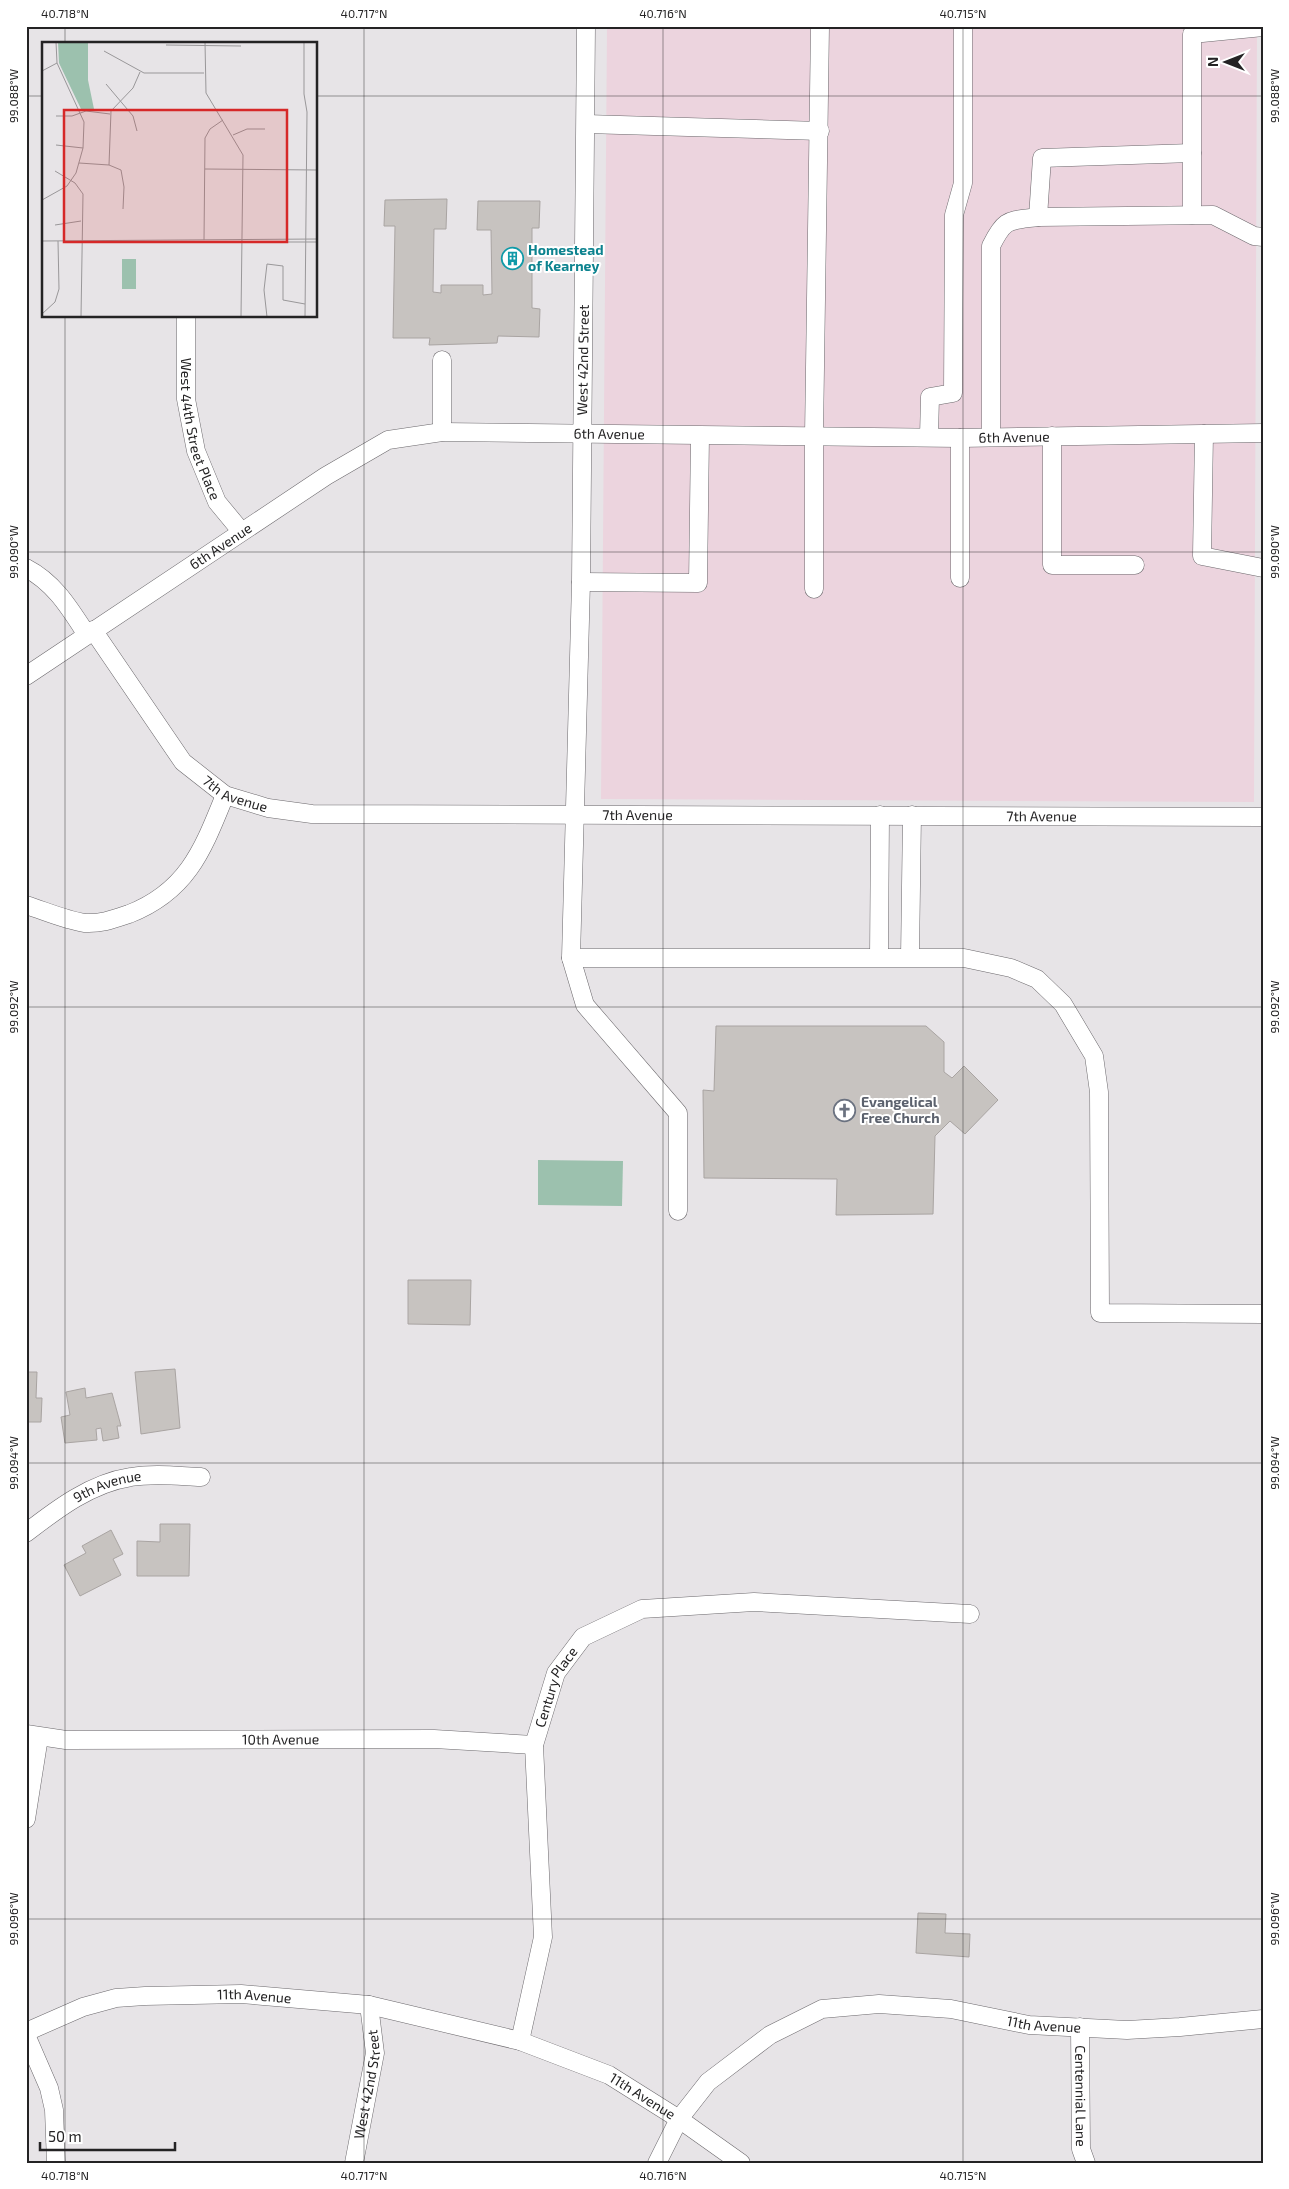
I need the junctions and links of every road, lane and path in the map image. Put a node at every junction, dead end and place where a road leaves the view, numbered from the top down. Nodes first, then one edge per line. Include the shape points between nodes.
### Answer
1 (586, 26) edge
2 (820, 26) edge
3 (963, 26) edge
4 (1263, 27) edge
5 (586, 124) junction
6 (820, 131) junction
7 (1192, 153) junction
8 (1192, 215) junction
9 (1038, 217) junction
10 (1263, 237) edge
11 (186, 318) edge
12 (442, 360) dead end
13 (442, 432) junction
14 (583, 432) junction
15 (1263, 433) edge
16 (1204, 434) junction
17 (700, 436) junction
18 (814, 436) junction
19 (929, 436) junction
20 (991, 436) junction
21 (1052, 436) junction
22 (960, 438) junction
23 (241, 531) junction
24 (1135, 565) dead end
25 (26, 568) edge
26 (1263, 568) edge
27 (960, 578) dead end
28 (580, 582) junction
29 (814, 589) dead end
30 (90, 633) junction
31 (26, 676) edge
32 (226, 795) junction
33 (574, 813) junction
34 (880, 815) junction
35 (912, 816) junction
36 (1263, 817) edge
37 (26, 905) edge
38 (879, 957) junction
39 (910, 957) junction
40 (571, 958) junction
41 (678, 1211) dead end
42 (1263, 1314) edge
43 (201, 1478) dead end
44 (26, 1533) edge
45 (970, 1614) dead end
46 (32, 1736) edge
47 (534, 1745) junction
48 (26, 1819) edge
49 (370, 2005) junction
50 (1263, 2019) edge
51 (1080, 2027) junction
52 (26, 2034) edge
53 (520, 2041) junction
54 (679, 2119) junction
55 (56, 2163) edge
56 (354, 2163) edge
57 (657, 2163) edge
58 (741, 2163) edge
59 (1086, 2163) edge

1 - 5 street, West 42nd Street
2 - 6 street
3 - 19 street via 962,183 954,215 953,393 930,397
4 - 7 street via 1192,34
5 - 6 street
5 - 14 street, West 42nd Street
6 - 18 street
7 - 8 street
7 - 9 street via 1042,158
8 - 9 street
8 - 10 street via 1213,215 1254,236
9 - 20 street via 1011,220 1001,226 991,246
11 - 23 street, West 44th Street Place via 186,399 196,451 217,502
12 - 13 street
13 - 14 street, 6th Avenue
13 - 23 street, 6th Avenue via 388,440
14 - 17 street, 6th Avenue
14 - 28 street, West 42nd Street
15 - 16 street, 6th Avenue
16 - 21 street, 6th Avenue
16 - 26 street via 1202,556
17 - 18 street, 6th Avenue
17 - 28 street via 698,583
18 - 19 street, 6th Avenue
18 - 29 street
19 - 22 street, 6th Avenue
20 - 21 street, 6th Avenue
20 - 22 street, 6th Avenue
21 - 24 street via 1052,565
22 - 27 street
23 - 30 street, 6th Avenue
25 - 30 street, 7th Avenue via 60,595
28 - 33 street, West 42nd Street
30 - 31 street, 6th Avenue
30 - 32 street, 7th Avenue via 183,762
32 - 33 street, 7th Avenue via 268,808 312,814
32 - 37 street via 193,864 177,886 145,908 104,922 84,922
33 - 34 street, 7th Avenue
33 - 40 street, West 42nd Street
34 - 35 street, 7th Avenue
34 - 38 street
35 - 36 street, 7th Avenue
35 - 39 street
38 - 39 street
38 - 40 street
39 - 42 street via 964,958 1011,968 1037,979 1062,1004 1094,1056 1099,1092 1100,1314
40 - 41 street, West 42nd Street via 585,1005 678,1113
43 - 44 street, 9th Avenue via 157,1475 130,1477 107,1484 79,1495
45 - 47 street, Century Place via 754,1602 642,1609 583,1637 556,1673
46 - 47 street, 10th Avenue via 66,1740 434,1740
46 - 48 street
47 - 53 street, Century Place via 543,1937
49 - 52 street, 11th Avenue via 241,1994 116,1998 83,2007
49 - 53 street, 11th Avenue
49 - 56 street, West 42nd Street via 376,2053
50 - 51 street, 11th Avenue via 1127,2030
51 - 54 street, 11th Avenue via 1029,2025 951,2009 879,2004 822,2009 770,2035 708,2082
51 - 59 street, Centennial Lane via 1080,2149
52 - 55 street via 49,2088 55,2118
53 - 54 street, 11th Avenue via 609,2075
54 - 57 street
54 - 58 street

